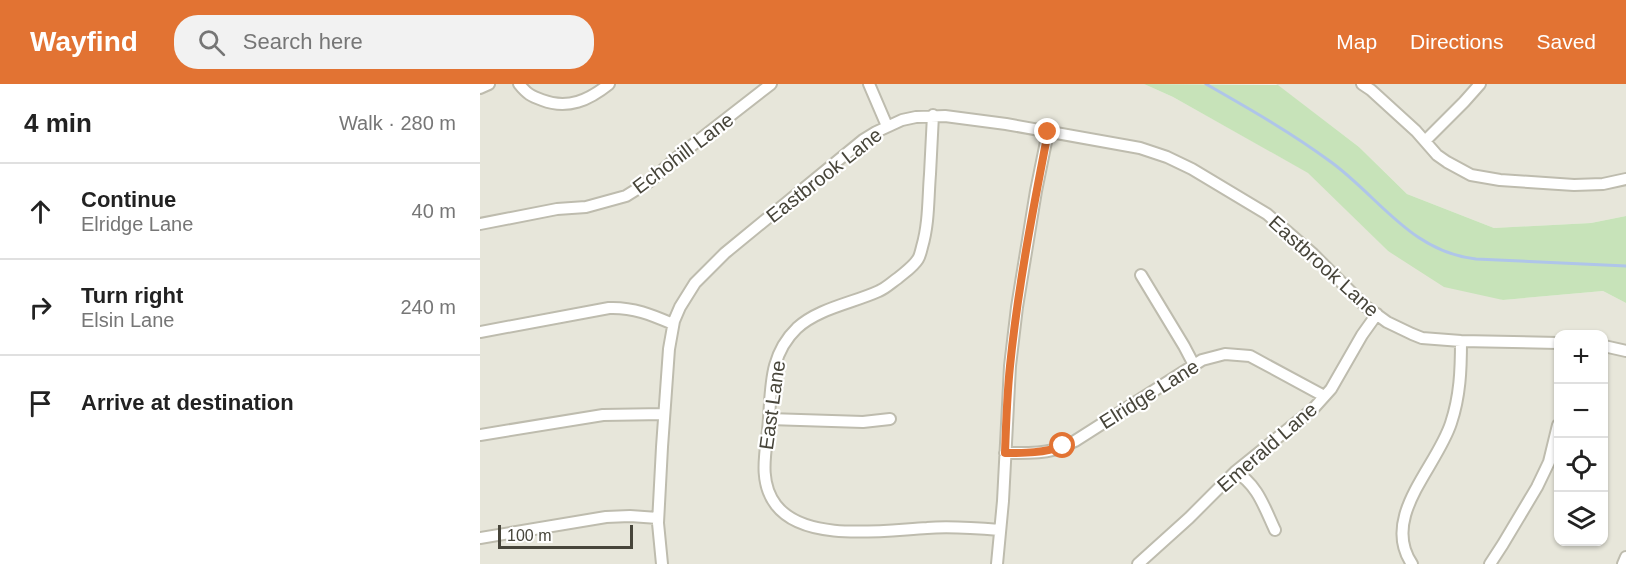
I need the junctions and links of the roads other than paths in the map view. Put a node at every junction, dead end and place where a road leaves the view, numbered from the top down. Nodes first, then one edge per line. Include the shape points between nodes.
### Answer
1 (489, 84) edge
2 (519, 84) edge
3 (609, 84) edge
4 (771, 84) edge
5 (869, 84) edge
6 (1362, 84) edge
7 (1480, 84) edge
8 (480, 88) edge
9 (933, 115) junction
10 (887, 126) junction
11 (1048, 132) junction
12 (1425, 141) junction
13 (1626, 179) edge
14 (480, 224) edge
15 (1141, 275) dead end
16 (1377, 314) junction
17 (674, 324) junction
18 (480, 332) edge
19 (1461, 341) junction
20 (1554, 343) edge
21 (1608, 347) edge
22 (1626, 351) edge
23 (1194, 365) junction
24 (1324, 396) junction
25 (664, 414) junction
26 (769, 419) junction
27 (890, 419) dead end
28 (480, 435) edge
29 (1555, 438) edge
30 (1005, 453) junction
31 (1235, 472) junction
32 (658, 518) junction
33 (1000, 530) junction
34 (1275, 530) dead end
35 (480, 538) edge
36 (1626, 557) edge
37 (662, 564) edge
38 (997, 564) edge
39 (1138, 564) edge
40 (1412, 564) edge
41 (1490, 564) edge
42 (1623, 564) edge

1 - 8 street
2 - 3 street via 528,95 550,103 574,104
4 - 14 street, Echohill Lane via 626,196 586,207
5 - 10 street
6 - 12 street
7 - 12 street
9 - 10 street, Eastbrook Lane
9 - 11 street, Eastbrook Lane
9 - 26 street, East Lane via 927,226 919,258 882,290 798,327 775,362
10 - 17 street, Eastbrook Lane via 840,158 711,266 694,283
11 - 16 street, Eastbrook Lane via 1140,148 1192,169 1278,223
11 - 30 street via 1017,307
12 - 13 street via 1447,162 1471,175 1589,185
15 - 23 street
16 - 19 street, Eastbrook Lane via 1422,338
16 - 24 street, Emerald Lane
17 - 18 street via 621,307
17 - 25 street, Eastbrook Lane
19 - 20 street, Eastbrook Lane
19 - 40 street via 1460,382 1450,424 1404,519 1403,539
21 - 22 street
23 - 24 street, Elridge Lane via 1225,354 1250,356
23 - 30 street, Elridge Lane via 1069,443 1052,450
24 - 31 street, Emerald Lane
25 - 28 street via 603,415
25 - 32 street, Eastbrook Lane
26 - 27 street
26 - 33 street, East Lane via 765,483 775,504 791,518 813,526 854,532
29 - 41 street via 1538,487
30 - 33 street
31 - 34 street via 1252,485
31 - 39 street, Emerald Lane
32 - 35 street via 606,517
32 - 37 street, Eastbrook Lane
33 - 38 street
36 - 42 street

